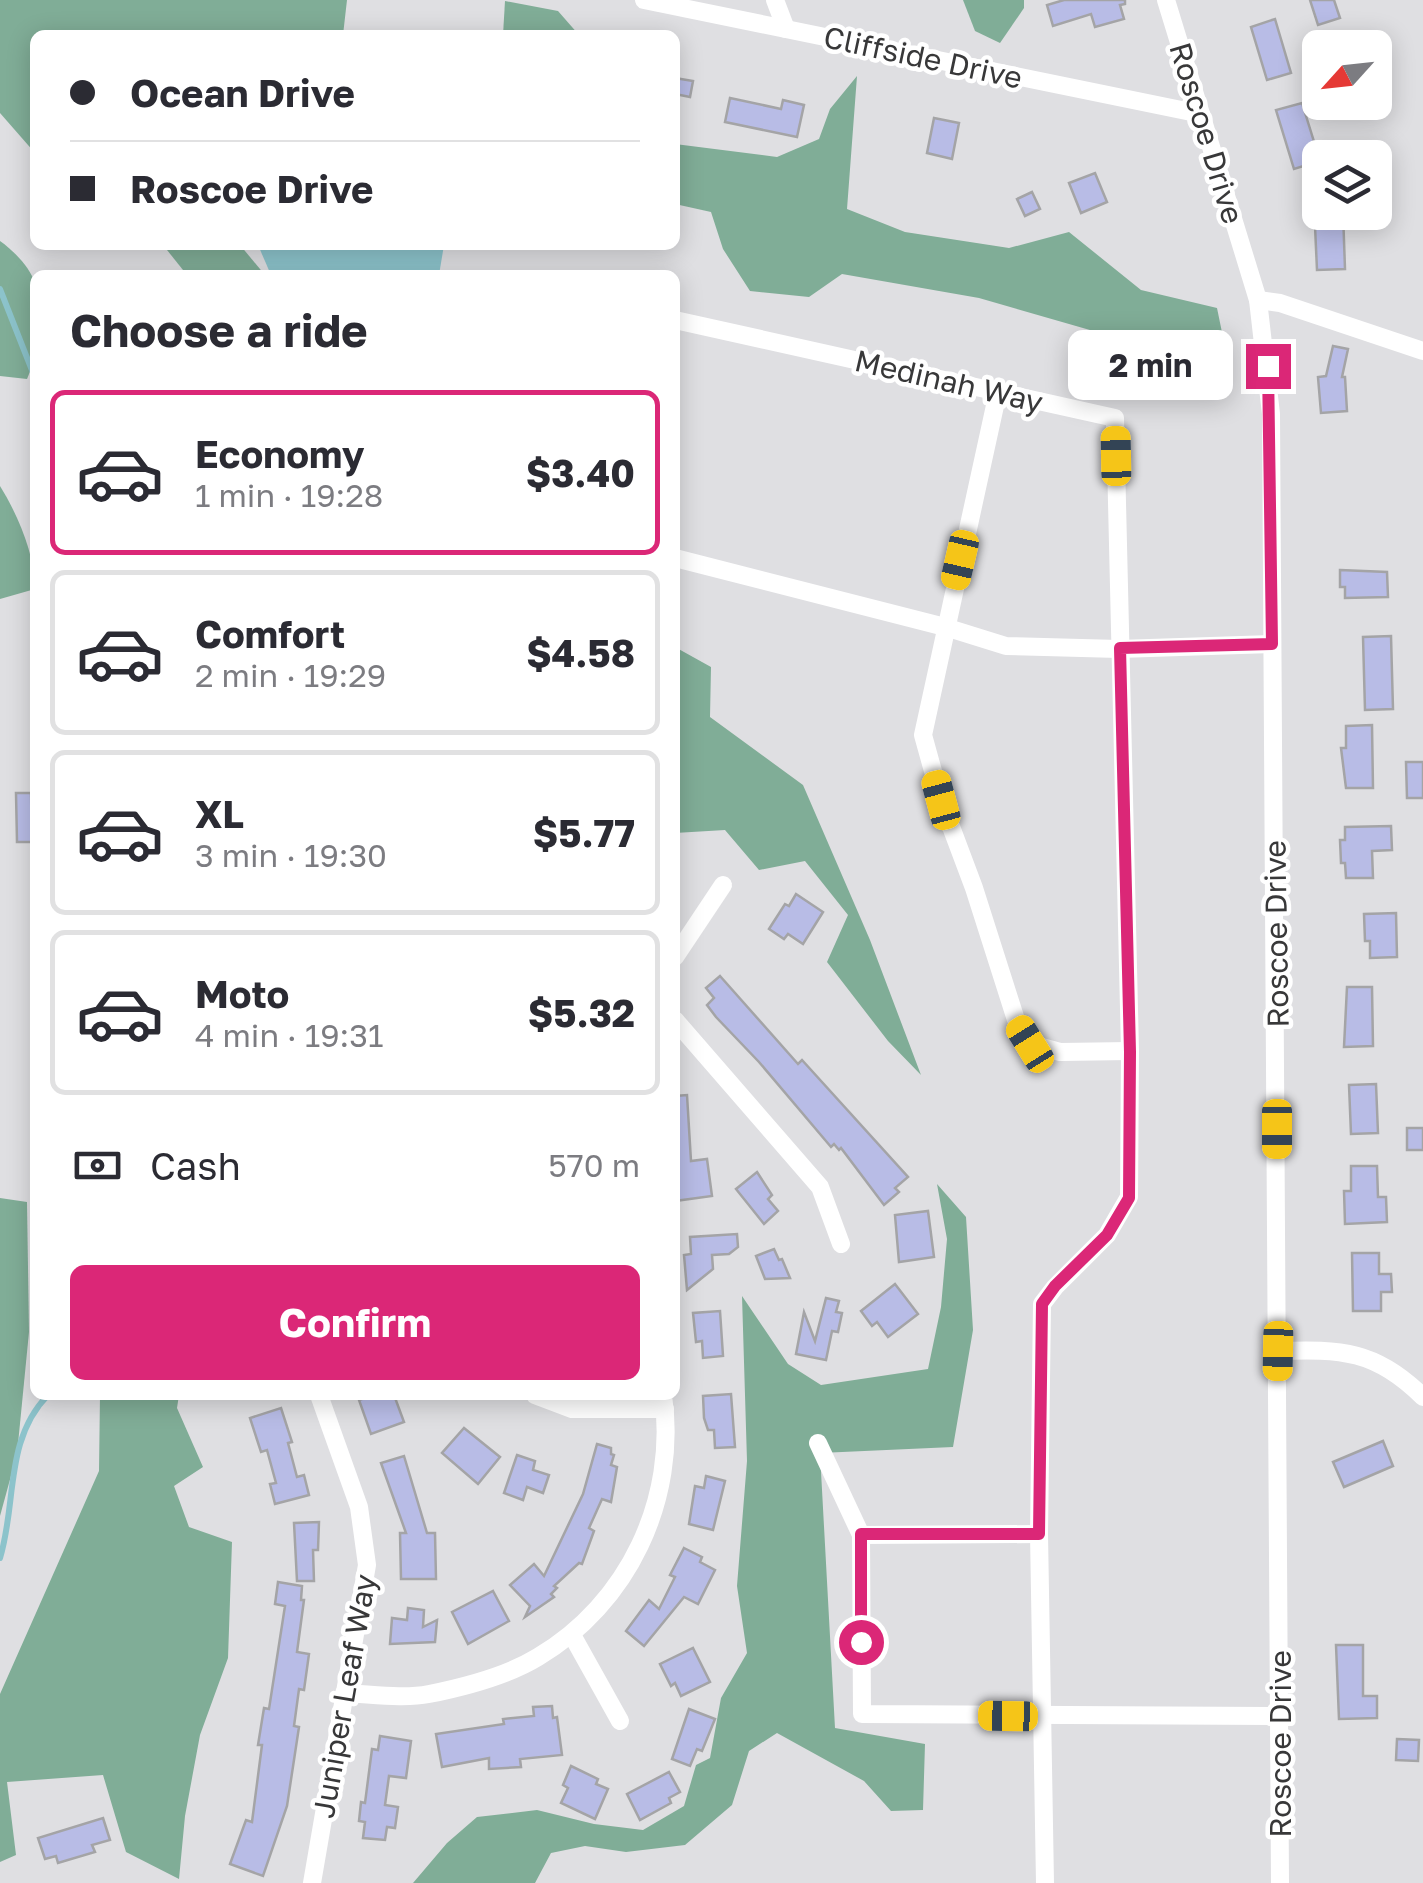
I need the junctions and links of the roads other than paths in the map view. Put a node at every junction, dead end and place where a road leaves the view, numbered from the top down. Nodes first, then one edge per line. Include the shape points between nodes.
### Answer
1 (644, 0) edge
2 (774, 0) edge
3 (1166, 0) edge
4 (786, 29) junction
5 (1201, 114) junction
6 (1258, 300) junction
7 (680, 321) edge
8 (1423, 351) edge
9 (998, 392) junction
10 (680, 559) edge
11 (946, 627) junction
12 (1272, 644) junction
13 (1120, 648) junction
14 (723, 885) dead end
15 (680, 950) edge
16 (680, 1026) edge
17 (1130, 1052) junction
18 (840, 1244) dead end
19 (1278, 1351) junction
20 (1423, 1397) edge
21 (321, 1400) edge
22 (549, 1400) edge
23 (664, 1402) edge
24 (818, 1443) dead end
25 (861, 1534) junction
26 (1039, 1534) junction
27 (572, 1634) junction
28 (344, 1693) junction
29 (1045, 1716) junction
30 (1280, 1716) junction
31 (620, 1721) dead end
32 (312, 1883) edge
33 (1046, 1883) edge
34 (1280, 1883) edge

1 - 4 street, Cliffside Drive
2 - 4 street
3 - 5 street, Roscoe Drive
4 - 5 street, Cliffside Drive
5 - 6 street, Roscoe Drive
6 - 8 street
6 - 12 street, Roscoe Drive via 1271,414
7 - 9 street, Medinah Way
9 - 11 street
9 - 13 street, Medinah Way via 1115,418
10 - 11 street
11 - 13 street via 1006,646
11 - 17 street via 923,735 1017,1022 1030,1044 1060,1052
12 - 13 street
12 - 19 street, Roscoe Drive
13 - 17 street
14 - 15 street
16 - 18 street via 820,1187
17 - 26 street via 1129,1198 1107,1235 1042,1304
19 - 20 street via 1360,1355
19 - 30 street, Roscoe Drive
21 - 28 street, Juniper Leaf Way via 360,1507 367,1565
22 - 23 street via 572,1408
23 - 27 street via 655,1512 636,1557
24 - 25 street
25 - 26 street
25 - 29 street via 862,1714
26 - 29 street
27 - 28 street via 500,1674 426,1694
27 - 31 street
28 - 32 street, Juniper Leaf Way
29 - 30 street
29 - 33 street
30 - 34 street, Roscoe Drive

